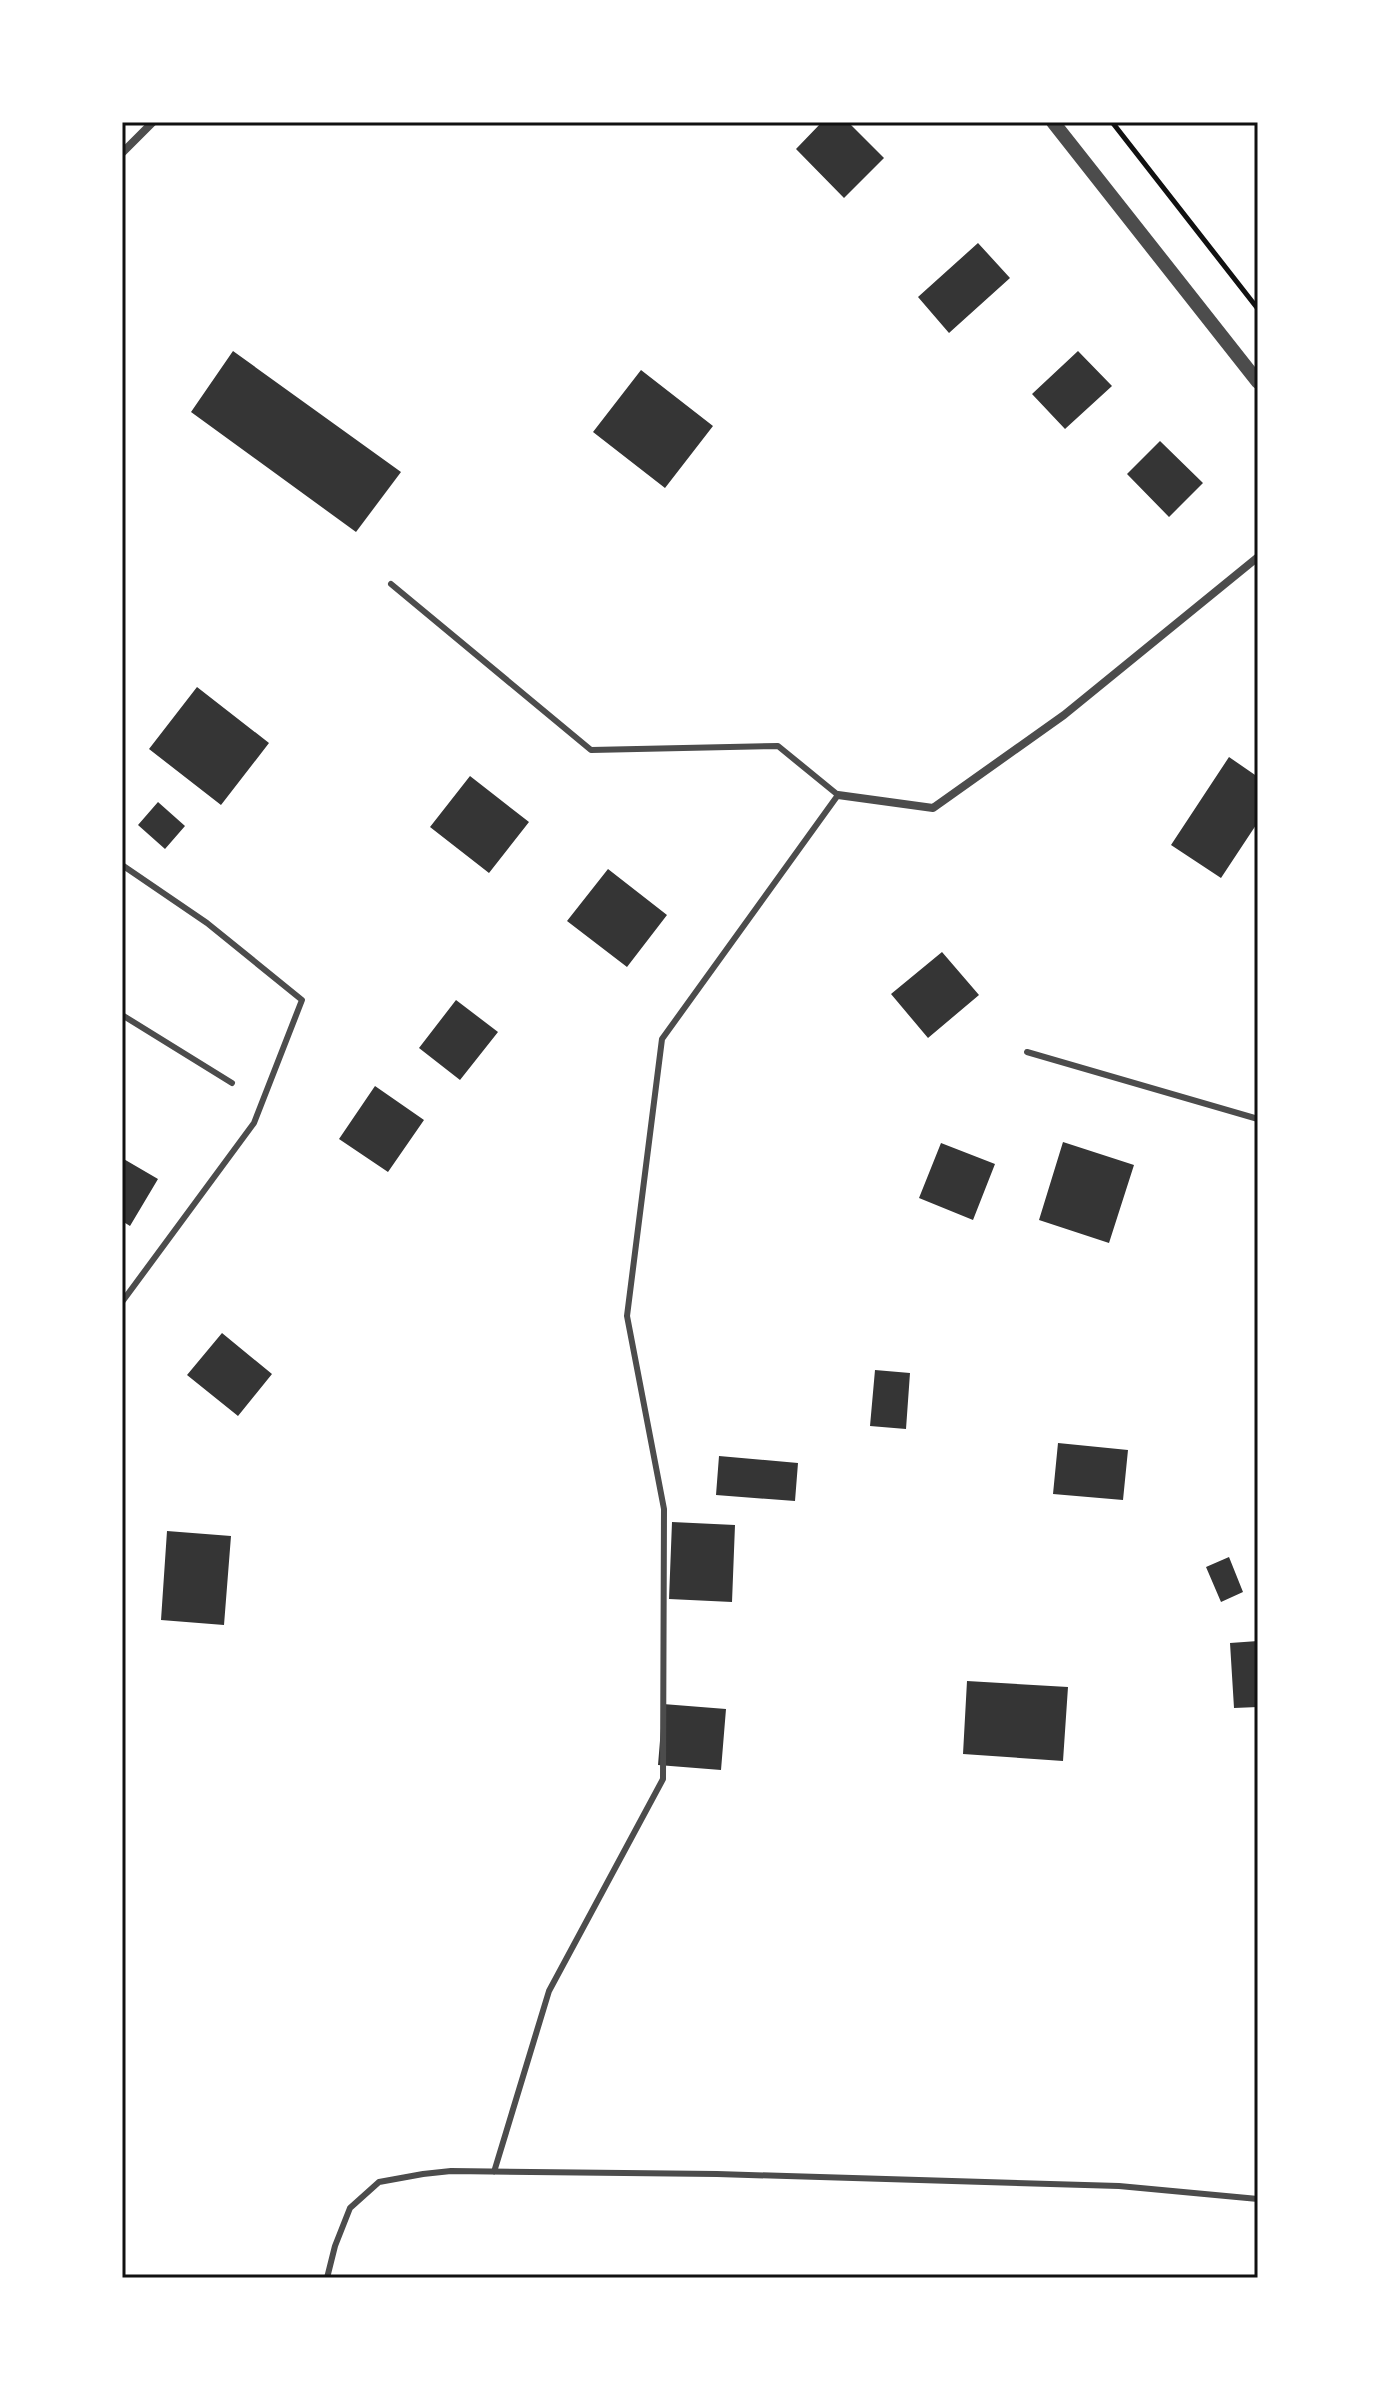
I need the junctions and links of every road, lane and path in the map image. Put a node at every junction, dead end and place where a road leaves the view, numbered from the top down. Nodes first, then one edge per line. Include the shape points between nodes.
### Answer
1 (153, 122) edge
2 (1053, 122) edge
3 (1112, 122) edge
4 (122, 153) edge
5 (1258, 309) edge
6 (1258, 382) edge
7 (1258, 557) edge
8 (391, 584) dead end
9 (838, 795) junction
10 (122, 865) edge
11 (122, 1015) edge
12 (1027, 1052) dead end
13 (232, 1083) dead end
14 (1258, 1119) edge
15 (122, 1302) edge
16 (494, 2172) junction
17 (1258, 2199) edge
18 (327, 2278) edge

1 - 4 street
2 - 6 street
3 - 5 path
7 - 9 street via 1064,715 933,808
8 - 9 lane via 591,750 778,746
9 - 16 lane via 662,1039 627,1316 664,1509 663,1779 549,1991
10 - 15 lane via 207,923 302,1000 254,1123
11 - 13 lane
12 - 14 lane
16 - 17 lane via 1119,2186
16 - 18 lane via 451,2171 379,2182 350,2208

